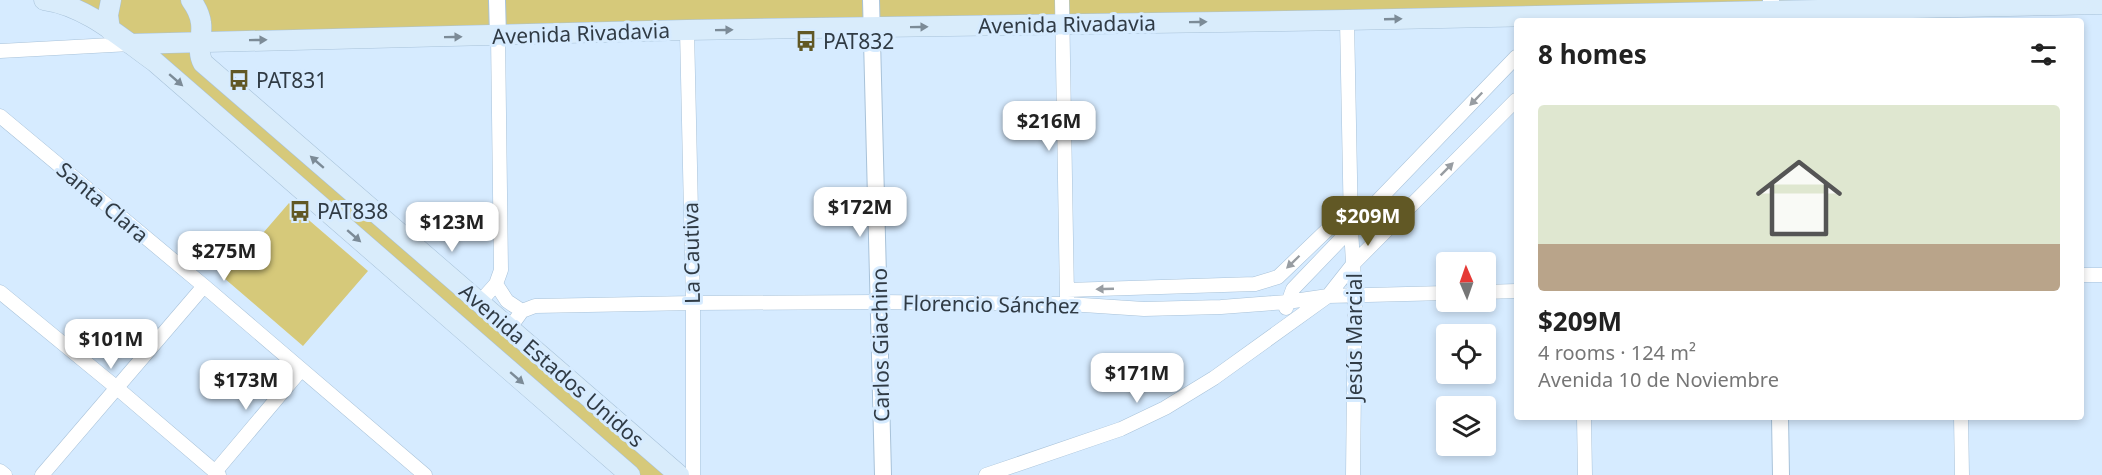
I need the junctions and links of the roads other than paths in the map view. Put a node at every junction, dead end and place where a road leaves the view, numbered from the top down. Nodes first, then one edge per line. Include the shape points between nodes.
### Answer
1 (44, 0) edge
2 (111, 0) edge
3 (191, 0) edge
4 (497, 0) edge
5 (871, 0) edge
6 (1062, 0) edge
7 (2065, 2) edge
8 (1877, 4) edge
9 (2102, 4) edge
10 (1771, 11) edge
11 (1528, 12) edge
12 (1577, 12) edge
13 (1951, 14) edge
14 (1347, 20) junction
15 (1062, 24) junction
16 (871, 28) junction
17 (110, 30) junction
18 (687, 30) junction
19 (498, 36) junction
20 (200, 42) junction
21 (130, 44) junction
22 (0, 51) edge
23 (1514, 59) edge
24 (1514, 102) edge
25 (0, 116) edge
26 (1351, 207) junction
27 (1351, 229) junction
28 (1354, 263) junction
29 (2084, 275) edge
30 (2102, 275) edge
31 (496, 284) junction
32 (204, 286) junction
33 (1514, 291) edge
34 (0, 292) edge
35 (1496, 292) edge
36 (1436, 293) edge
37 (1328, 296) junction
38 (1355, 296) junction
39 (1067, 297) junction
40 (480, 302) junction
41 (879, 302) junction
42 (1287, 302) junction
43 (693, 303) junction
44 (522, 311) junction
45 (1284, 325) junction
46 (458, 327) junction
47 (509, 329) junction
48 (490, 354) junction
49 (301, 370) junction
50 (117, 387) junction
51 (1584, 420) edge
52 (1780, 420) edge
53 (1961, 420) edge
54 (0, 471) edge
55 (217, 474) edge
56 (5, 475) edge
57 (42, 475) edge
58 (425, 475) edge
59 (630, 475) edge
60 (679, 475) edge
61 (693, 475) edge
62 (883, 475) edge
63 (986, 475) edge
64 (1353, 475) edge
65 (1585, 475) edge
66 (1781, 475) edge
67 (1962, 475) edge

1 - 17 main road via 78,9
2 - 17 main road
3 - 20 main road, Avenida Estados Unidos via 202,24
4 - 19 street
5 - 16 street, Carlos Giachino
6 - 15 street
7 - 9 main road, Avenida Rivadavia
7 - 13 main road, Avenida Rivadavia
8 - 10 main road, Avenida Rivadavia
8 - 13 main road, Avenida Rivadavia
10 - 12 main road, Avenida Rivadavia
11 - 12 main road, Avenida Rivadavia
14 -> 11 main road, Avenida Rivadavia
15 -> 14 main road, Avenida Rivadavia
14 - 26 street, Jesús Marcial
16 -> 15 main road, Avenida Rivadavia
15 - 39 street
18 -> 16 main road, Avenida Rivadavia
16 - 41 street, Carlos Giachino
17 - 21 main road
18 - 19 main road, Avenida Rivadavia
18 - 43 street, La Cautiva
20 -> 19 main road, Avenida Rivadavia
19 - 31 street via 501,270
20 - 21 main road, Avenida Rivadavia
40 -> 20 main road, Avenida Estados Unidos via 202,63
21 - 22 street
21 -> 46 main road, Avenida Estados Unidos
23 -> 27 street
28 -> 24 street
25 - 32 street, Santa Clara
26 - 27 street, Jesús Marcial
26 -> 39 street via 1278,277 1269,280
27 - 28 street, Jesús Marcial
27 - 42 street via 1293,289
28 - 37 street
28 - 38 street, Jesús Marcial
29 - 30 street
31 - 40 street
31 - 44 street via 507,301
32 - 49 street, Santa Clara
32 - 50 street
33 - 35 street
34 - 50 street
36 - 38 street, Florencio Sánchez
37 - 38 street, Florencio Sánchez
37 - 42 street, Florencio Sánchez
37 - 45 street
38 - 64 street, Jesús Marcial
39 - 41 street, Florencio Sánchez
39 - 42 street, Florencio Sánchez via 1144,309
40 - 46 main road
40 - 47 main road, Avenida Estados Unidos
41 - 43 street, Florencio Sánchez
41 - 62 street, Carlos Giachino
42 - 45 street
43 - 44 street, Florencio Sánchez via 535,306
43 - 61 street, La Cautiva
44 - 47 street
45 - 63 street via 1214,378 1165,408 1121,429
46 - 48 main road, Avenida Estados Unidos
47 - 48 main road
47 - 60 main road, Avenida Estados Unidos
48 -> 59 main road, Avenida Estados Unidos
49 - 55 street
49 - 58 street, Santa Clara
50 - 55 street
50 - 57 street
51 - 65 street
52 - 66 street
53 - 67 street
54 - 56 street

